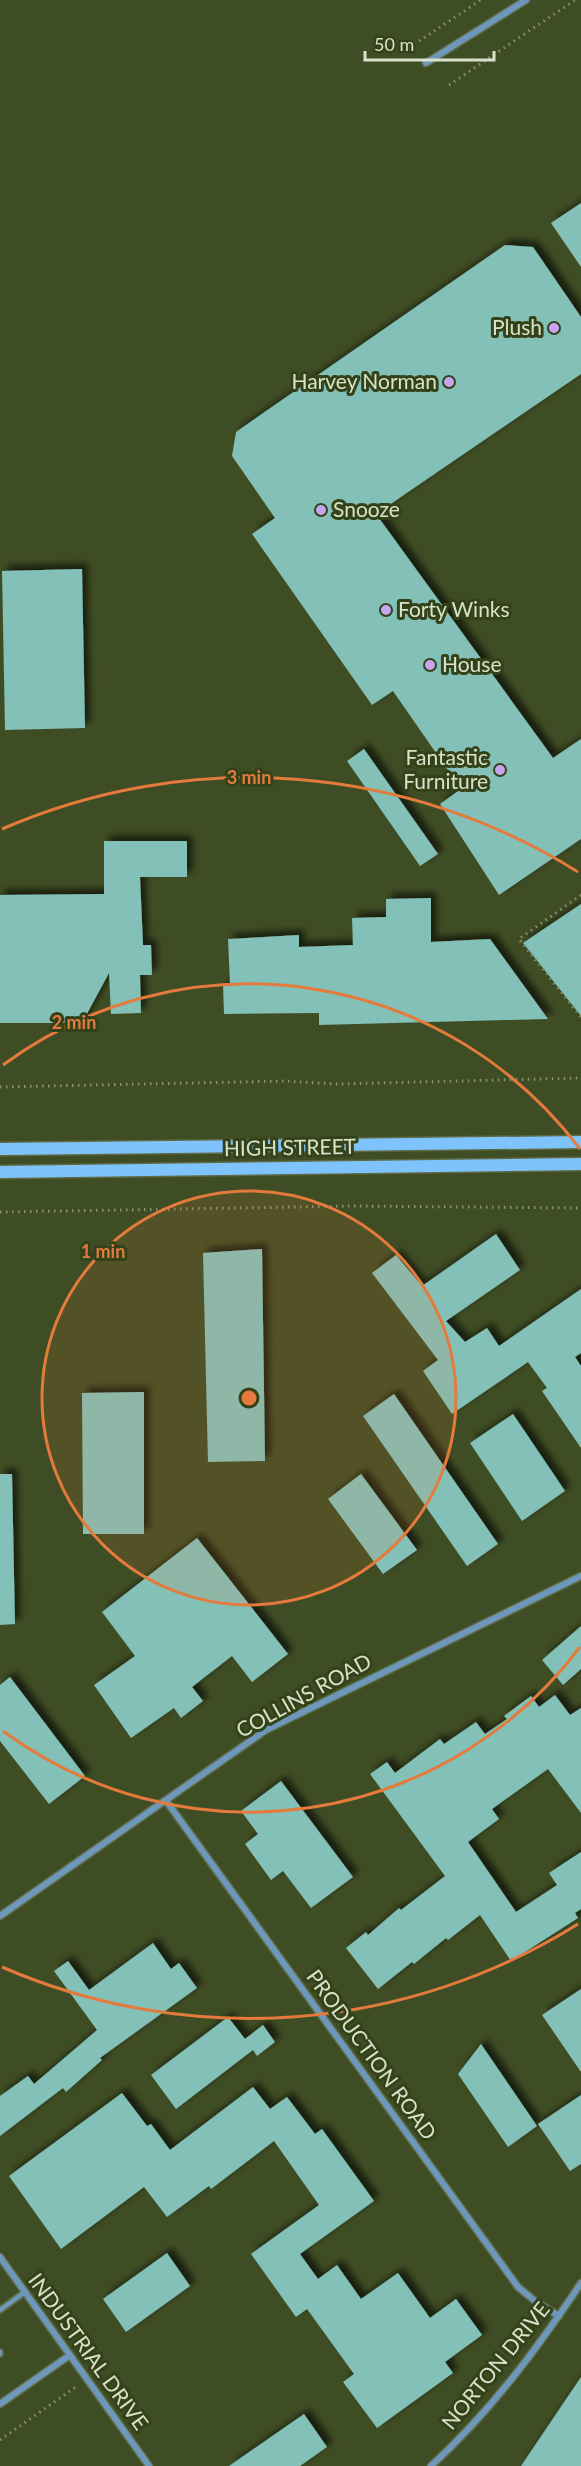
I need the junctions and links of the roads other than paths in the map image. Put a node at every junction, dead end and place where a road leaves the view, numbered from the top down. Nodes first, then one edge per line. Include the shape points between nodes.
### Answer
1 (526, 0) edge
2 (426, 63) dead end
3 (581, 1142) edge
4 (0, 1149) edge
5 (581, 1164) edge
6 (0, 1172) edge
7 (581, 1576) edge
8 (167, 1802) junction
9 (0, 1916) edge
10 (0, 2258) edge
11 (581, 2283) edge
12 (25, 2292) junction
13 (0, 2310) edge
14 (559, 2316) junction
15 (70, 2355) junction
16 (0, 2404) edge
17 (149, 2466) edge
18 (431, 2466) edge

1 - 2 street
3 - 4 main road, HIGH STREET
5 - 6 main road, HIGH STREET
7 - 8 street, COLLINS ROAD via 275,1726
8 - 9 street, COLLINS ROAD
8 - 14 street, PRODUCTION ROAD via 518,2287
10 - 12 street, INDUSTRIAL DRIVE
11 - 14 street, NORTON DRIVE
12 - 13 lane
12 - 15 street, INDUSTRIAL DRIVE
14 - 18 street, NORTON DRIVE via 495,2402
15 - 16 street
15 - 17 street, INDUSTRIAL DRIVE

